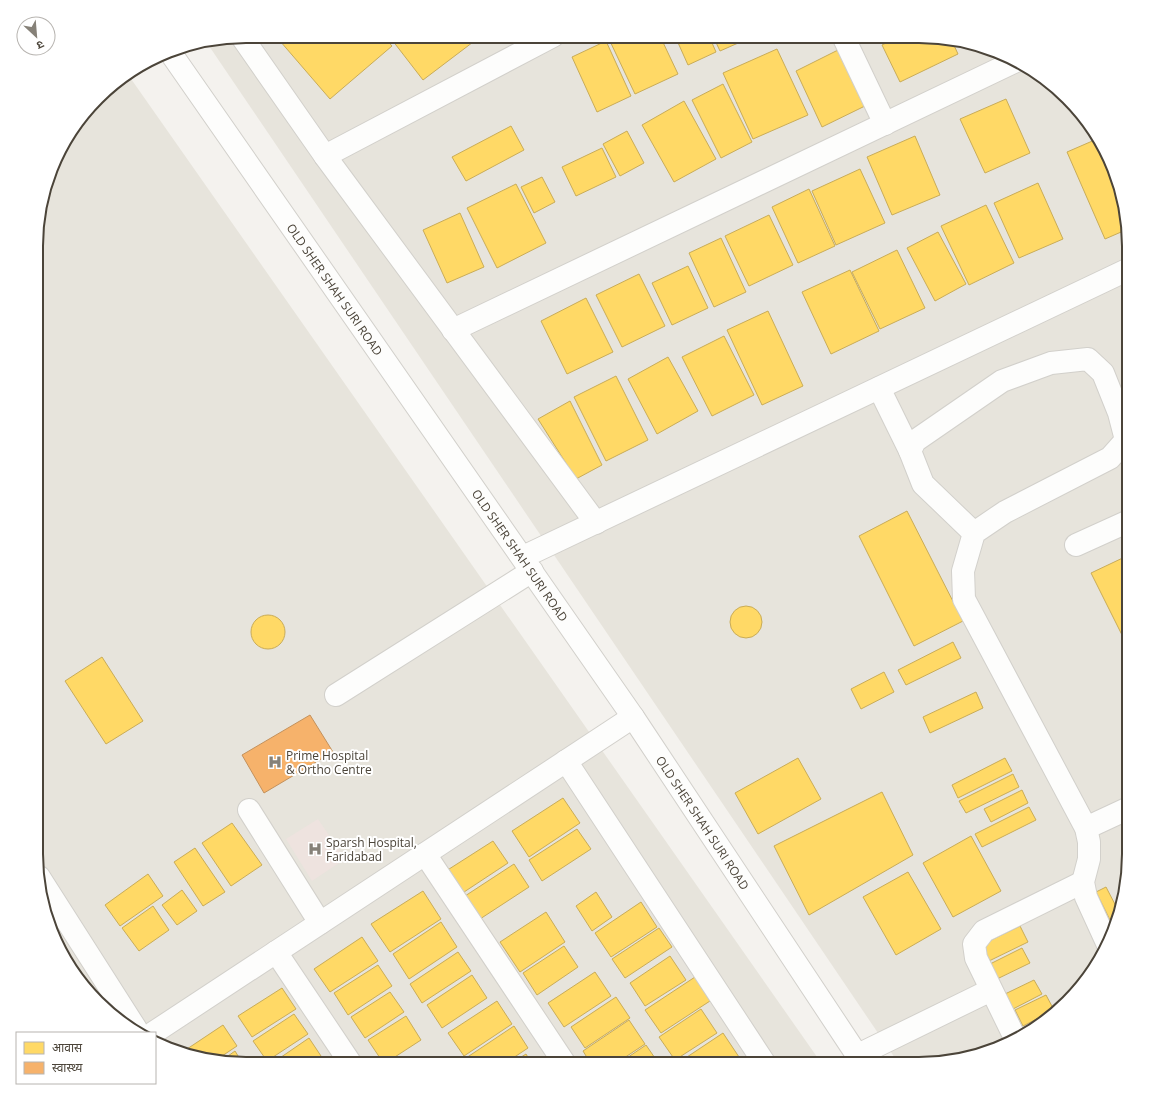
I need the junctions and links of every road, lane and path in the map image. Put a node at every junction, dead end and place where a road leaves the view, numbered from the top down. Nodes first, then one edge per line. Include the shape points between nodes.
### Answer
1 (246, 43) edge
2 (527, 43) edge
3 (846, 43) edge
4 (173, 56) edge
5 (1009, 64) edge
6 (885, 124) junction
7 (325, 156) junction
8 (1122, 272) edge
9 (453, 330) junction
10 (879, 388) junction
11 (1122, 425) edge
12 (1122, 444) edge
13 (910, 451) junction
14 (596, 523) junction
15 (1122, 524) edge
16 (974, 533) junction
17 (1076, 545) dead end
18 (527, 564) junction
19 (336, 695) dead end
20 (633, 717) junction
21 (566, 761) junction
22 (249, 810) dead end
23 (1122, 811) edge
24 (1086, 828) junction
25 (425, 854) junction
26 (1083, 882) junction
27 (46, 888) edge
28 (320, 923) junction
29 (1104, 937) edge
30 (276, 952) junction
31 (991, 990) junction
32 (131, 1022) edge
33 (155, 1032) edge
34 (1013, 1034) edge
35 (346, 1057) edge
36 (560, 1057) edge
37 (760, 1057) edge
38 (860, 1057) edge
39 (865, 1057) edge

1 - 7 street
2 - 7 street
3 - 6 street
4 - 18 street, OLD SHER SHAH SURI ROAD
5 - 6 street
6 - 9 street
7 - 9 street
8 - 10 street
9 - 14 street
10 - 13 street
10 - 14 street
11 - 13 street via 1103,373 1088,359 1051,363 1002,381 914,441
12 - 16 street via 1110,458 1004,512
13 - 16 street via 922,484
14 - 18 street
15 - 17 street
16 - 24 street via 963,571 964,599
18 - 19 street
18 - 20 street, OLD SHER SHAH SURI ROAD
20 - 21 street
20 - 38 street, OLD SHER SHAH SURI ROAD
21 - 25 street
21 - 37 street
22 - 28 street
23 - 24 street
24 - 26 street via 1090,842
25 - 28 street
25 - 36 street
26 - 29 street via 1086,897
26 - 31 street via 984,931 974,944 976,958
27 - 32 street
28 - 30 street
30 - 33 street
30 - 35 street
31 - 34 street
31 - 39 street

